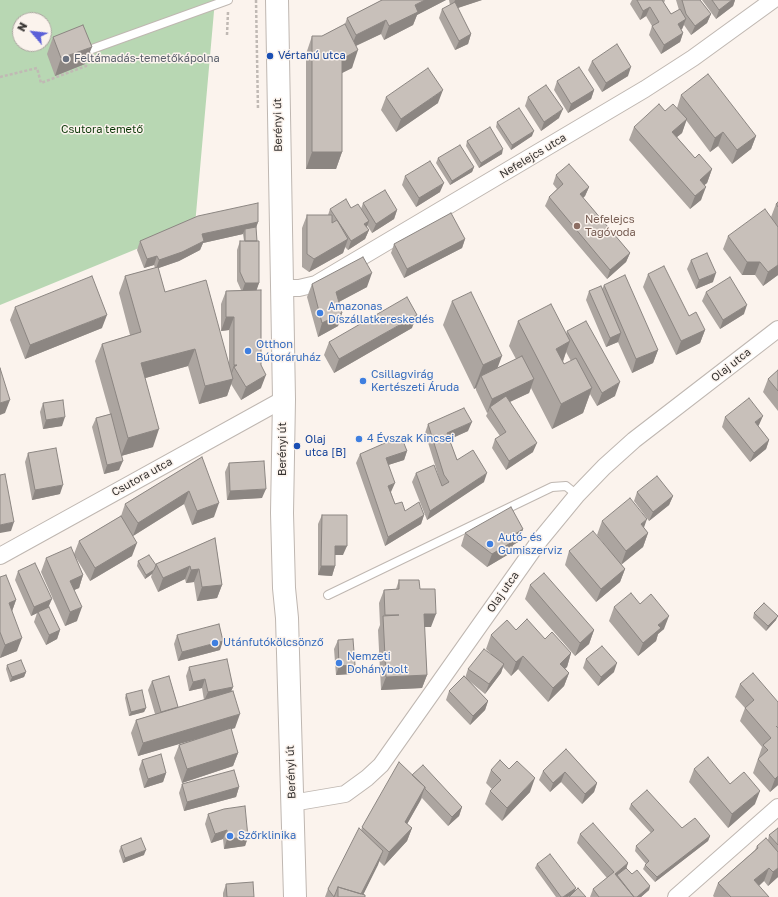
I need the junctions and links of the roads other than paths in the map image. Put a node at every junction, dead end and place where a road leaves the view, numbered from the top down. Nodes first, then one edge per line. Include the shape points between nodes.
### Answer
1 (228, 0) edge
2 (277, 0) edge
3 (773, 0) edge
4 (92, 49) edge
5 (281, 288) junction
6 (778, 329) edge
7 (284, 399) junction
8 (577, 495) junction
9 (0, 556) edge
10 (328, 595) dead end
11 (292, 803) junction
12 (778, 807) edge
13 (295, 897) edge
14 (676, 897) edge

1 - 4 lane
2 - 5 main road, Berényi út
3 - 5 street, Nefelejcs utca via 645,89 316,284 299,288
5 - 7 main road, Berényi út
6 - 8 street, Olaj utca via 634,440
7 - 9 street, Csutora utca
7 - 11 main road, Berényi út via 282,513
8 - 10 lane via 566,486 552,487
8 - 11 street, Olaj utca via 540,540 381,765 345,794
11 - 13 main road, Berényi út
12 - 14 street

